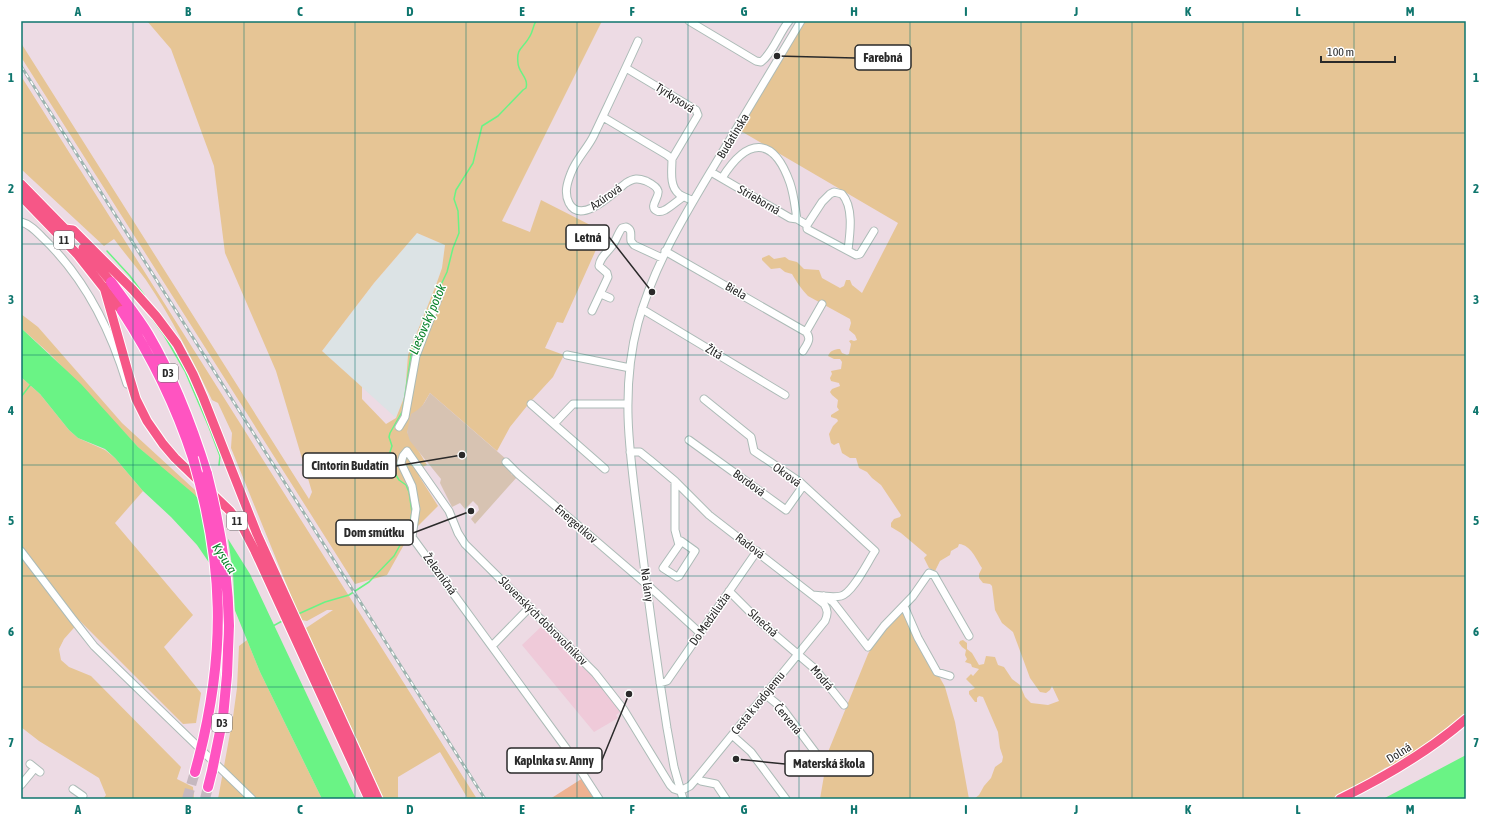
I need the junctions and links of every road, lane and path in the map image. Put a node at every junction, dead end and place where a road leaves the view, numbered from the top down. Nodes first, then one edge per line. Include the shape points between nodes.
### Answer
1 (689, 21) edge
2 (789, 21) edge
3 (801, 21) edge
4 (779, 39) junction
5 (638, 41) dead end
6 (788, 44) junction
7 (626, 68) junction
8 (603, 117) junction
9 (672, 159) junction
10 (711, 172) junction
11 (722, 178) junction
12 (21, 184) edge
13 (21, 196) edge
14 (683, 197) junction
15 (693, 201) junction
16 (797, 219) junction
17 (21, 222) edge
18 (807, 225) junction
19 (65, 229) junction
20 (874, 231) dead end
21 (848, 250) junction
22 (665, 251) junction
23 (662, 258) junction
24 (107, 285) junction
25 (441, 291) dead end
26 (601, 294) junction
27 (610, 298) dead end
28 (822, 304) dead end
29 (642, 309) junction
30 (122, 311) joint
31 (592, 311) dead end
32 (806, 332) junction
33 (803, 351) dead end
34 (567, 355) dead end
35 (630, 368) junction
36 (785, 394) dead end
37 (136, 399) junction
38 (704, 399) dead end
39 (531, 404) dead end
40 (627, 404) junction
41 (554, 424) junction
42 (400, 427) dead end
43 (689, 440) dead end
44 (407, 451) joint
45 (630, 452) junction
46 (506, 462) dead end
47 (605, 468) dead end
48 (676, 480) junction
49 (803, 486) junction
50 (679, 544) junction
51 (21, 551) edge
52 (757, 552) junction
53 (646, 584) junction
54 (729, 591) junction
55 (813, 595) junction
56 (824, 596) junction
57 (904, 606) junction
58 (530, 607) junction
59 (827, 609) joint
60 (290, 617) junction
61 (700, 633) junction
62 (969, 636) dead end
63 (492, 646) junction
64 (798, 653) junction
65 (950, 676) dead end
66 (660, 683) junction
67 (766, 695) junction
68 (844, 706) dead end
69 (1466, 719) edge
70 (732, 735) junction
71 (824, 764) dead end
72 (35, 768) dead end
73 (195, 772) tunnel mouth
74 (697, 778) junction
75 (21, 785) edge
76 (208, 788) tunnel mouth
77 (680, 790) junction
78 (78, 793) dead end
79 (73, 799) edge
80 (252, 799) edge
81 (369, 799) edge
82 (378, 799) edge
83 (599, 799) edge
84 (683, 799) edge
85 (726, 799) edge
86 (786, 799) edge
87 (1340, 799) edge

1 - 4 street via 756,61 761,62 765,59
2 - 4 street via 781,31
3 - 6 street, Budatínska
4 - 6 street
5 - 7 street
6 - 10 street, Budatínska
7 - 8 street
7 - 9 street, Tyrkysová via 698,112
8 - 9 street
8 - 14 street, Azúrová via 571,172 566,191 571,206 580,211 589,210 636,178 657,188 658,194 653,206 657,211 665,210
9 - 14 street via 674,189
10 - 11 street, Strieborná
10 - 15 street, Budatínska
11 - 16 street, Strieborná via 790,218
11 - 16 street, Strieborná via 728,167 743,152 757,147 767,150 776,157 789,181
12 - 19 main road, 11
13 - 24 main road, 11
14 - 15 street
15 - 22 street, Budatínska
16 - 18 street, Strieborná
17 - 37 street via 26,223 56,250 86,294 106,327 129,390
18 - 21 street, Strieborná via 807,229
18 - 21 street via 830,194 842,194 850,217
19 - 24 main road, D3 via 82,247
19 - 60 main road, 11 via 73,230 133,290 178,344 193,374
20 - 21 street, Strieborná via 860,254 856,255
22 - 23 street, Na lány
22 - 32 street, Biela
23 - 26 street via 634,245 630,229 622,228 599,264 608,275
23 - 29 street, Na lány
24 - 30 main road, D3
24 - 37 main road
24 - 76 highway, D3, bridge via 147,333 182,401 199,446 221,532 229,640 223,717
25 - 42 street via 416,356 405,418
26 - 27 street
26 - 31 street
28 - 32 street
29 - 35 street, Na lány
29 - 36 street, Žltá
30 - 73 highway, D3, bridge via 158,372 174,406 193,458 212,532 218,580 217,654 208,720
32 - 33 street via 810,340
34 - 35 street
35 - 40 street, Na lány
37 - 60 main road, 11 via 146,421 175,458 221,500 243,528
38 - 49 street, Okrová via 751,437 754,451
39 - 41 street
40 - 41 street via 573,404
40 - 45 street, Na lány
41 - 47 street
43 - 49 street, Bordová via 786,510
44 - 58 street, Slovenských dobrovoľníkov via 449,511 465,544
44 - 63 street, Železničná via 401,464 412,486 416,509 412,537
45 - 48 street, Radová via 640,452
45 - 53 street, Na lány
46 - 53 street, Energetikov
48 - 50 street via 675,530
48 - 52 street, Radová via 709,515
49 - 56 street, Okrová via 875,551 858,580 845,595
50 - 50 street via 663,568 677,576 695,551 681,541
51 - 80 street via 94,646
52 - 54 street, Do Medzilužia
52 - 55 street, Radová
53 - 61 street, Energetikov
53 - 66 street, Na lány
54 - 61 street, Do Medzilužia
54 - 64 street, Slnečná via 760,622
55 - 56 street
55 - 59 street, Radová
56 - 57 street via 833,602 868,647
57 - 62 street via 929,573 934,575
57 - 65 street via 937,672
58 - 63 street
58 - 77 street, Slovenských dobrovoľníkov via 595,673 624,710 670,785
59 - 64 street, Cesta k vodojemu via 825,621
60 - 81 main road, 11
60 - 82 main road, 11
61 - 66 street, Do Medzilužia via 667,681
63 - 83 street, Železničná via 566,748
64 - 67 street, Cesta k vodojemu
64 - 68 street, Modrá via 816,669
66 - 77 street, Na lány via 670,750
67 - 70 street, Cesta k vodojemu
67 - 71 street, Červená via 782,708
69 - 87 main road, Dolná via 1415,758
70 - 74 street, Cesta k vodojemu
70 - 86 street via 751,752
72 - 75 street
74 - 77 street, Cesta k vodojemu via 690,786
74 - 85 street via 716,784
77 - 84 street, Na lány
78 - 79 street

